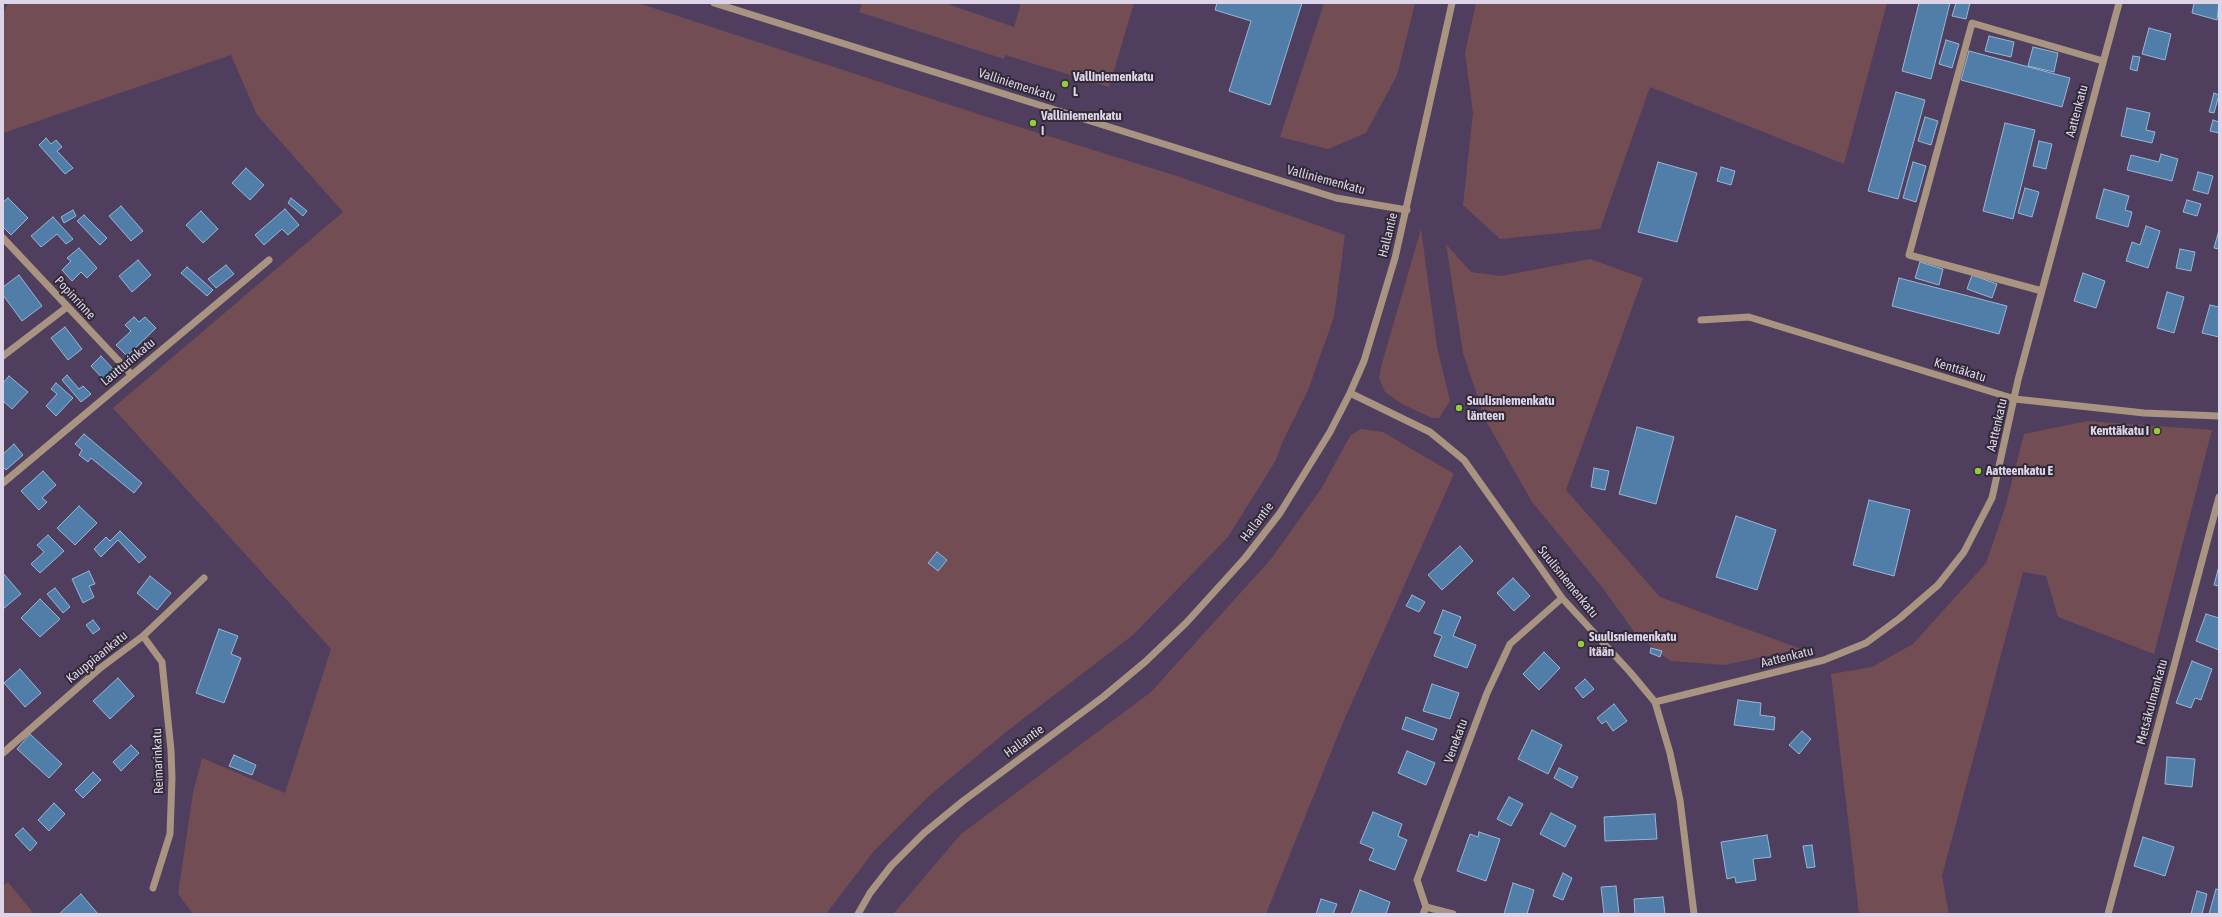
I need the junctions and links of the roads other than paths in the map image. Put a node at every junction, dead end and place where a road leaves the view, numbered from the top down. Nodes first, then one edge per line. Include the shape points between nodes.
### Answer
1 (714, 3) edge
2 (1452, 3) edge
3 (2119, 3) edge
4 (2103, 61) junction
5 (1406, 210) junction
6 (3, 238) edge
7 (269, 260) dead end
8 (2042, 291) junction
9 (67, 307) junction
10 (1701, 320) dead end
11 (3, 356) edge
12 (131, 374) junction
13 (1350, 393) junction
14 (2015, 399) junction
15 (2219, 416) edge
16 (3, 483) edge
17 (2219, 497) edge
18 (204, 578) dead end
19 (1562, 598) junction
20 (143, 636) junction
21 (1655, 702) junction
22 (3, 753) edge
23 (153, 888) dead end
24 (1424, 911) edge
25 (858, 914) edge
26 (1453, 914) edge
27 (1694, 914) edge
28 (2108, 914) edge

1 - 5 street, Valliniemenkatu via 1336,198
2 - 5 street, Hallantie
3 - 4 street, Aattenkatu
4 - 8 street, Aattenkatu
4 - 8 street via 1972,23 1909,255
5 - 13 street, Hallantie via 1375,329
6 - 9 street, Popinrinne
7 - 12 street, Lautturinkatu
8 - 14 street, Aattenkatu
9 - 11 street
9 - 12 street, Popinrinne
10 - 14 street, Kenttäkatu via 1749,317
12 - 16 street, Lautturinkatu
13 - 19 street, Suulisniemenkatu via 1430,432 1464,460
13 - 25 street, Hallantie via 1313,461 1280,513 1245,558 1186,623 1103,697 963,800 924,833 891,866 870,893
14 - 15 street, Kenttäkatu via 2144,413
14 - 21 street, Aattenkatu via 1992,498 1964,552 1938,585 1900,618 1866,643 1824,660
17 - 28 street, Metsäkulmankatu
18 - 20 street, Kauppiaankatu
19 - 21 street, Suulisniemenkatu
19 - 24 street, Venekatu via 1510,644 1487,693 1417,880
20 - 22 street, Kauppiaankatu via 99,669
20 - 23 street, Reimarinkatu via 162,662 172,757 170,834
21 - 27 street, Suulisniemenkatu via 1680,800
24 - 26 street

